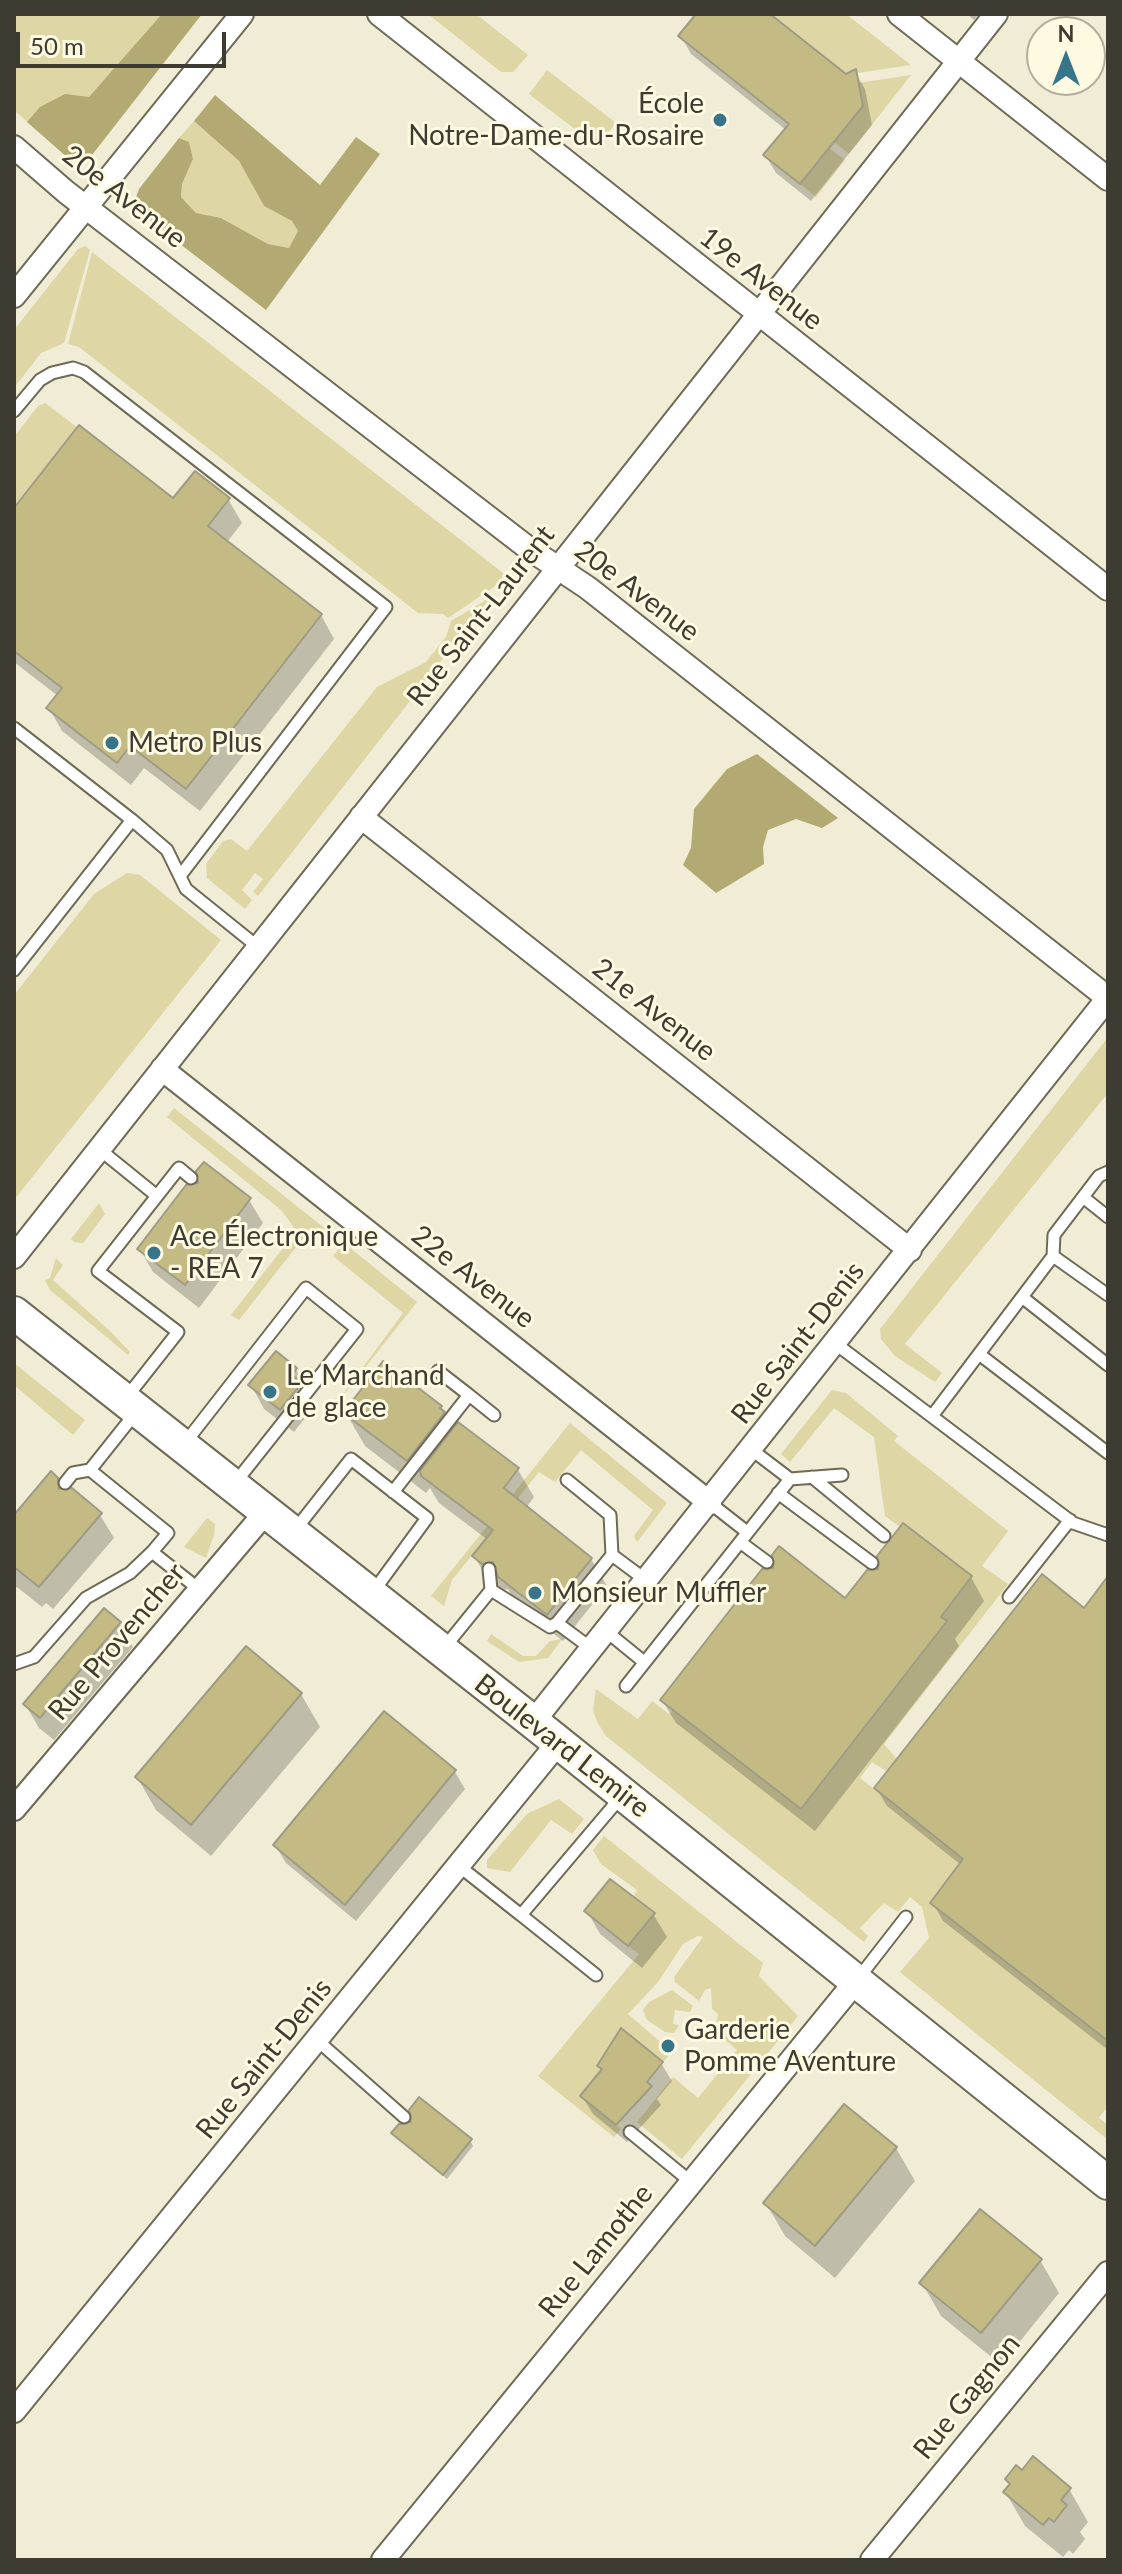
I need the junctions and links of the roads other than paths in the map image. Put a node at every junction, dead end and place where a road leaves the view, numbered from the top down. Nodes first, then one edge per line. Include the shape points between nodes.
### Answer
1 (242, 14) edge
2 (379, 14) edge
3 (899, 14) edge
4 (996, 14) edge
5 (960, 62) junction
6 (14, 147) edge
7 (1108, 179) edge
8 (86, 207) junction
9 (14, 296) edge
10 (758, 315) junction
11 (14, 411) edge
12 (557, 567) junction
13 (1108, 589) edge
14 (14, 728) edge
15 (361, 817) junction
16 (132, 820) junction
17 (180, 876) junction
18 (258, 947) junction
19 (14, 970) edge
20 (1108, 998) edge
21 (162, 1069) junction
22 (99, 1149) junction
23 (1108, 1172) edge
24 (191, 1178) dead end
25 (157, 1196) junction
26 (1083, 1197) junction
27 (1108, 1217) edge
28 (910, 1250) junction
29 (1053, 1256) junction
30 (14, 1257) edge
31 (1108, 1295) edge
32 (1022, 1297) junction
33 (14, 1313) edge
34 (836, 1344) junction
35 (979, 1354) junction
36 (1108, 1365) edge
37 (438, 1371) dead end
38 (469, 1395) junction
39 (131, 1406) junction
40 (494, 1415) dead end
41 (932, 1416) junction
42 (182, 1447) junction
43 (752, 1450) junction
44 (1108, 1453) edge
45 (90, 1470) junction
46 (842, 1475) dead end
47 (812, 1477) junction
48 (790, 1479) junction
49 (567, 1480) dead end
50 (65, 1483) dead end
51 (232, 1487) junction
52 (393, 1492) junction
53 (778, 1493) junction
54 (710, 1503) junction
55 (265, 1513) junction
56 (1070, 1520) junction
57 (292, 1534) junction
58 (1108, 1535) edge
59 (884, 1536) dead end
60 (744, 1537) junction
61 (152, 1552) junction
62 (612, 1555) junction
63 (767, 1562) dead end
64 (872, 1563) dead end
65 (489, 1569) dead end
66 (647, 1581) junction
67 (200, 1590) junction
68 (491, 1590) junction
69 (515, 1590) dead end
70 (370, 1596) junction
71 (1009, 1597) dead end
72 (506, 1601) junction
73 (557, 1623) junction
74 (599, 1640) junction
75 (441, 1651) junction
76 (644, 1662) junction
77 (14, 1664) edge
78 (626, 1686) dead end
79 (533, 1722) junction
80 (558, 1743) junction
81 (623, 1794) junction
82 (14, 1809) edge
83 (459, 1866) junction
84 (521, 1915) junction
85 (906, 1917) dead end
86 (596, 1975) dead end
87 (856, 1981) junction
88 (318, 2041) junction
89 (404, 2117) dead end
90 (630, 2132) dead end
91 (691, 2182) junction
92 (1108, 2183) edge
93 (1108, 2273) edge
94 (14, 2411) edge
95 (383, 2560) edge
96 (872, 2560) edge

1 - 8 street
2 - 10 street, 19e Avenue
3 - 5 street
4 - 5 street, Rue Saint-Laurent
5 - 7 street
5 - 10 street, Rue Saint-Laurent
6 - 8 street, 20e Avenue
8 - 9 street
8 - 12 street, 20e Avenue
10 - 12 street, Rue Saint-Laurent
10 - 13 street, 19e Avenue
11 - 17 lane via 52,373 84,372 386,607
12 - 15 street, Rue Saint-Laurent
12 - 20 street, 20e Avenue
14 - 16 lane
15 - 18 street, Rue Saint-Laurent
15 - 28 street, 21e Avenue
16 - 17 lane via 167,850
16 - 19 lane
17 - 18 lane via 186,889
18 - 21 street, Rue Saint-Laurent
20 - 28 street, Rue Saint-Denis
21 - 22 street, Rue Saint-Laurent
21 - 54 street, 22e Avenue
22 - 25 lane
22 - 30 street, Rue Saint-Laurent
23 - 26 lane
24 - 25 lane via 179,1168
25 - 39 lane via 98,1271 178,1332
26 - 27 lane
26 - 29 lane via 1054,1235
28 - 34 street, Rue Saint-Denis
29 - 31 lane
29 - 32 lane
32 - 35 lane
32 - 36 lane
33 - 39 main road, Boulevard Lemire
34 - 41 lane
34 - 43 street, Rue Saint-Denis
35 - 41 lane
35 - 44 lane
37 - 38 lane
38 - 40 lane
38 - 52 lane
39 - 42 main road, Boulevard Lemire
39 - 45 lane
41 - 56 lane
42 - 51 main road, Boulevard Lemire
42 - 51 lane via 306,1288 357,1329
43 - 48 lane
43 - 54 street, Rue Saint-Denis
45 - 50 lane via 73,1473
45 - 61 lane via 168,1533
46 - 47 lane
47 - 48 lane
47 - 59 lane
48 - 53 lane
49 - 62 lane via 610,1515
51 - 55 main road, Boulevard Lemire
52 - 57 lane via 351,1459
52 - 70 lane via 427,1518
53 - 60 lane
53 - 64 lane
54 - 60 lane
54 - 66 street, Rue Saint-Denis
55 - 57 main road, Boulevard Lemire
55 - 67 street, Rue Provencher
56 - 58 lane
56 - 71 lane
57 - 70 main road, Boulevard Lemire
60 - 63 lane
60 - 76 lane
61 - 67 lane
61 - 77 lane via 130,1573 86,1598 34,1657
62 - 66 lane
62 - 73 lane
65 - 68 lane
66 - 74 street, Rue Saint-Denis
67 - 82 street, Rue Provencher
68 - 72 lane
68 - 75 lane
69 - 72 lane
70 - 75 main road, Boulevard Lemire
72 - 73 lane via 545,1627
73 - 74 lane
74 - 76 lane
74 - 79 street, Rue Saint-Denis
75 - 79 main road, Boulevard Lemire
76 - 78 lane
79 - 80 main road, Boulevard Lemire
80 - 81 main road, Boulevard Lemire
80 - 83 street, Rue Saint-Denis
81 - 84 lane
81 - 87 main road, Boulevard Lemire
83 - 84 lane
83 - 88 street, Rue Saint-Denis
84 - 86 lane
85 - 87 lane
87 - 91 street, Rue Lamothe
87 - 92 main road, Boulevard Lemire
88 - 89 lane
88 - 94 street, Rue Saint-Denis
90 - 91 lane
91 - 95 street, Rue Lamothe
93 - 96 street, Rue Gagnon

